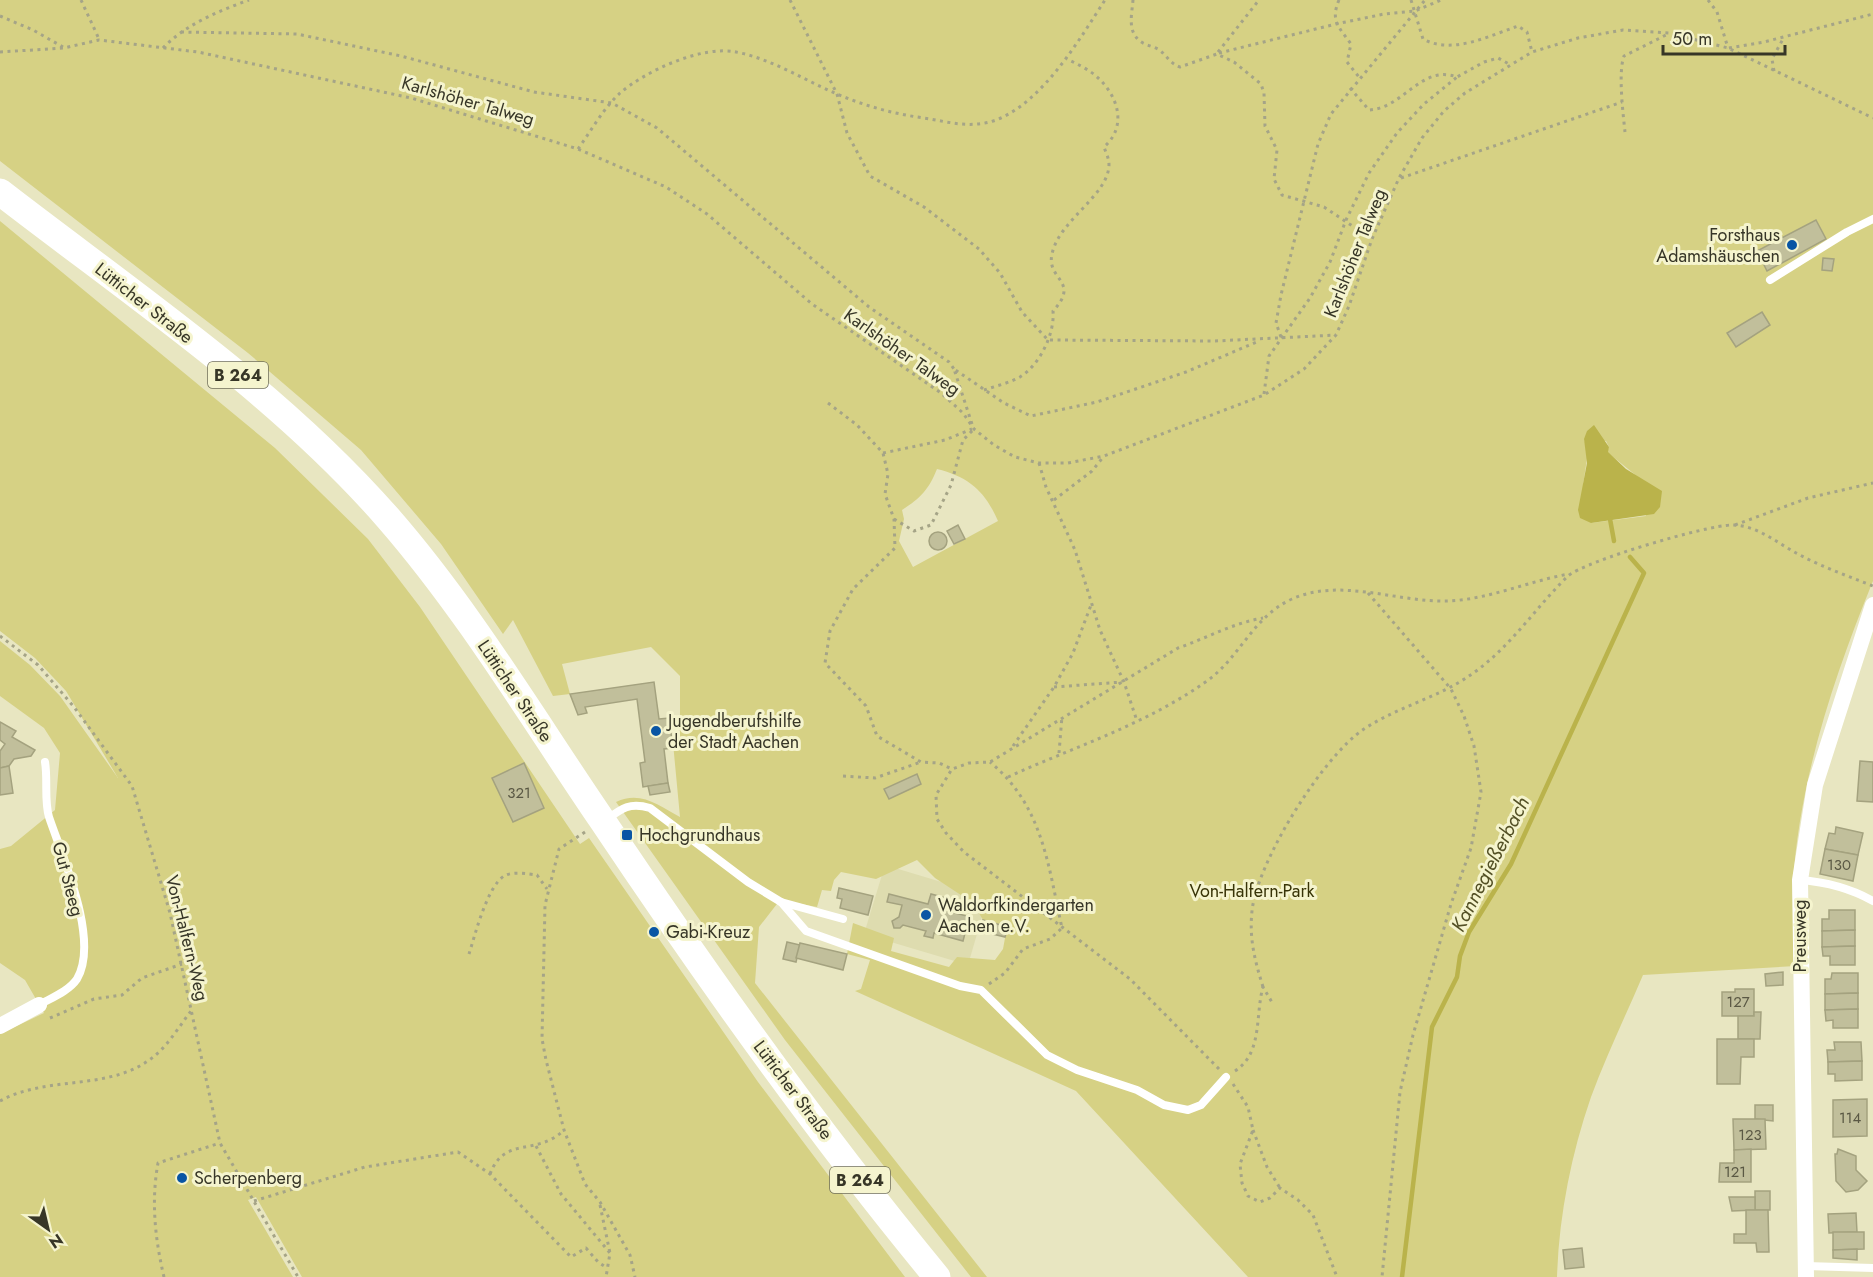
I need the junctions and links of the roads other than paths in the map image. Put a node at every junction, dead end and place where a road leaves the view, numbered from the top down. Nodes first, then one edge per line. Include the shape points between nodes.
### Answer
1 (0, 192) edge
2 (1873, 219) edge
3 (1770, 280) dead end
4 (1873, 605) edge
5 (45, 762) dead end
6 (592, 825) junction
7 (1800, 880) junction
8 (1873, 901) edge
9 (781, 902) junction
10 (843, 919) dead end
11 (39, 1005) joint
12 (0, 1026) edge
13 (1226, 1077) road end
14 (1873, 1268) edge
15 (1805, 1272) edge
16 (937, 1277) edge

1 - 6 main road, Lütticher Straße / B 264 via 233,372 345,471 446,590
2 - 3 lane
4 - 7 street, Preusweg via 1815,785
5 - 11 lane, Gut Steeg via 48,815 62,846 78,902 83,951 76,980
6 - 9 lane via 632,804 650,808
6 - 16 main road, Lütticher Straße / B 264
7 - 8 lane via 1824,882
7 - 15 street, Preusweg
9 - 10 lane
9 - 13 lane via 806,931 900,966 981,990 1047,1055 1077,1070 1137,1090 1164,1106 1188,1110 1201,1104
11 - 12 street, Gut Steeg
14 - 15 lane

